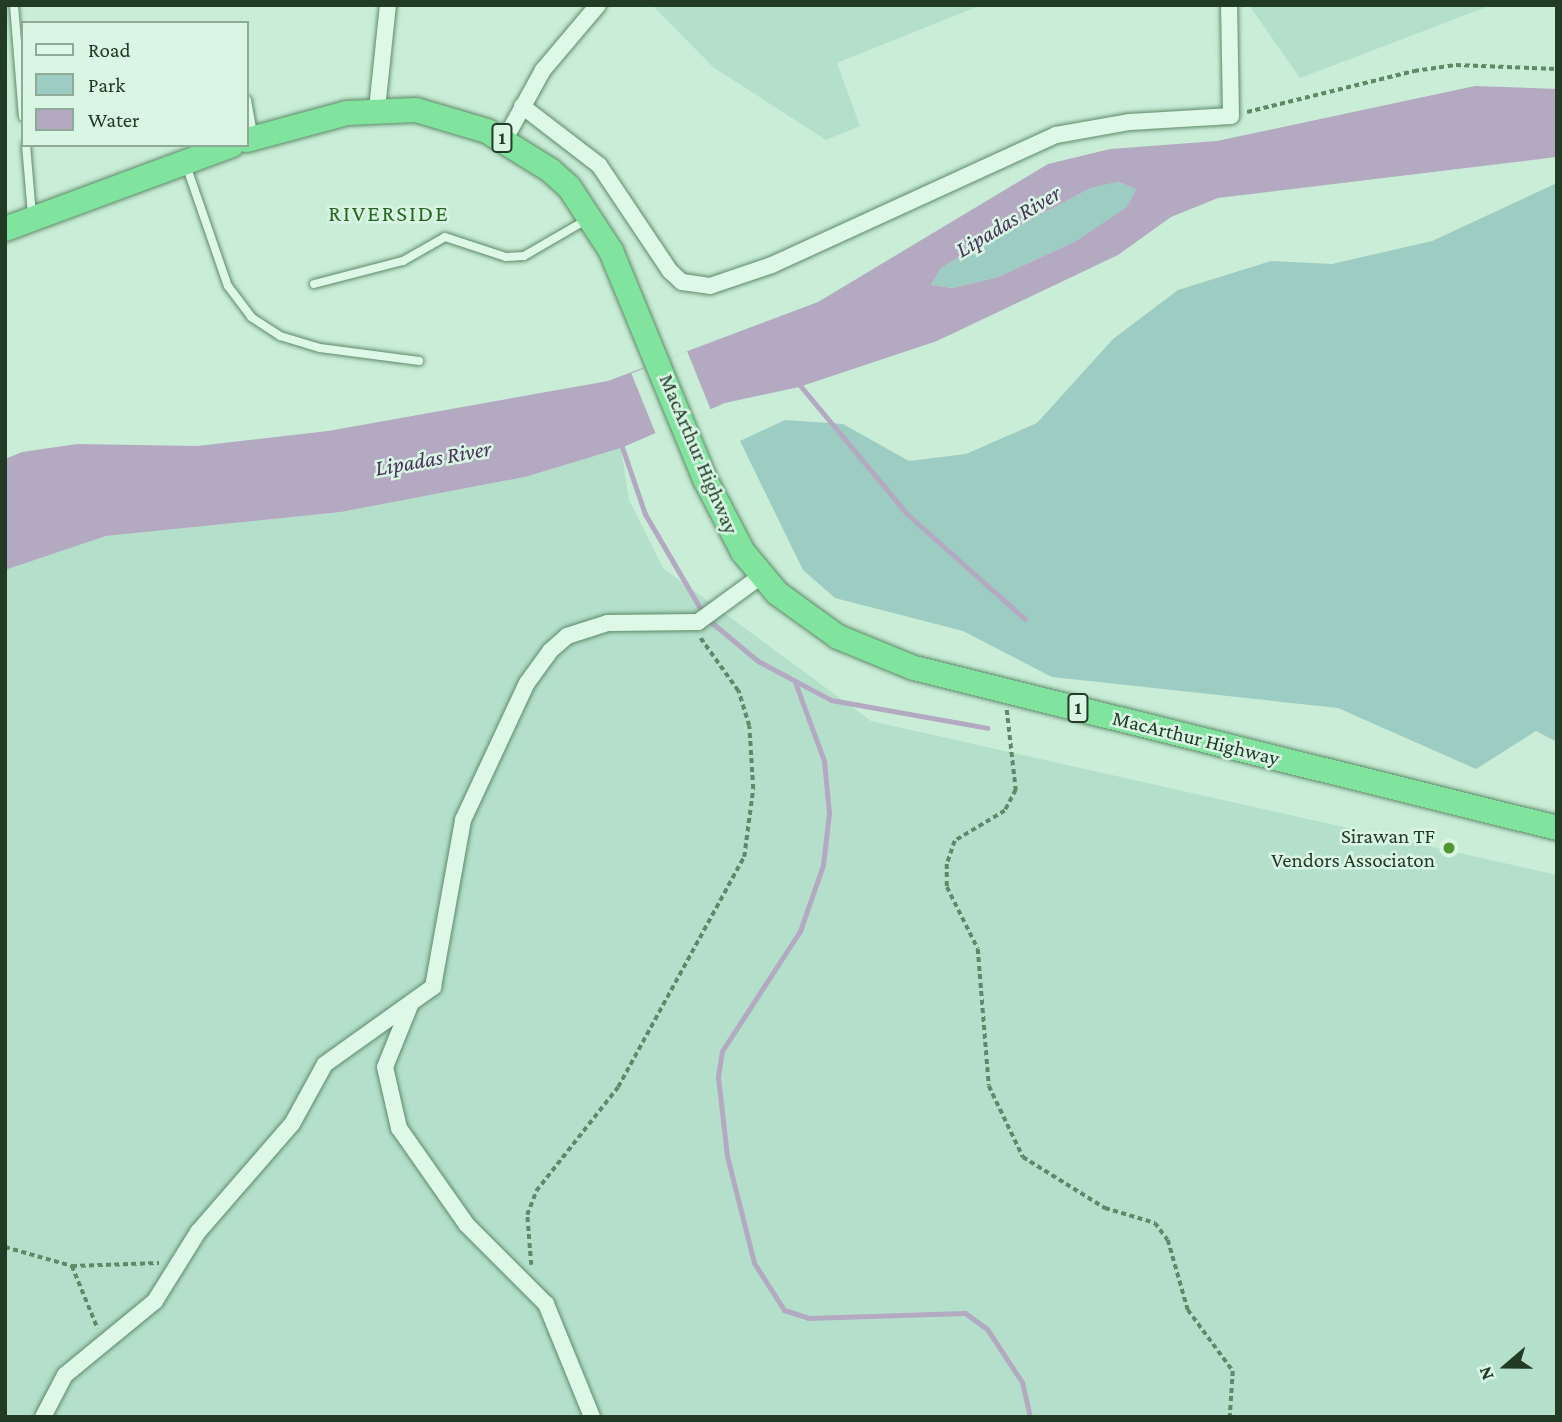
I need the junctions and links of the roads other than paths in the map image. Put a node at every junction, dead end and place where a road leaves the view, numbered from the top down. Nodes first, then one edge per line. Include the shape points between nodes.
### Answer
1 (14, 5) edge
2 (388, 5) edge
3 (598, 5) edge
4 (1229, 5) edge
5 (21, 92) edge
6 (522, 106) junction
7 (377, 109) junction
8 (505, 139) junction
9 (248, 140) edge
10 (26, 147) edge
11 (228, 147) edge
12 (185, 163) junction
13 (592, 217) junction
14 (33, 219) junction
15 (5, 229) edge
16 (314, 284) dead end
17 (419, 361) dead end
18 (761, 576) junction
19 (1557, 828) edge
20 (411, 1003) junction
21 (43, 1417) edge
22 (592, 1417) edge

1 - 5 lane
2 - 7 street
3 - 6 street
4 - 6 street via 1231,116 1130,122 1056,135 772,265 697,287 670,271 599,165
6 - 8 street
7 - 8 highway, MacArthur Highway / 1 via 452,118
7 - 9 highway, MacArthur Highway / 1
8 - 13 highway, MacArthur Highway / 1 via 569,187
10 - 14 lane
11 - 12 highway, MacArthur Highway / 1
12 - 14 highway, MacArthur Highway / 1
12 - 17 lane via 228,286 251,317 280,336 320,348
13 - 16 lane via 524,256 506,257 445,237 403,261
13 - 18 highway, MacArthur Highway / 1 via 650,340 724,520
14 - 15 highway, MacArthur Highway / 1
18 - 19 highway, MacArthur Highway / 1 via 806,617 876,656
18 - 20 street via 690,624 586,628 559,642 536,668 463,820 439,975
20 - 21 street via 324,1064 292,1124 198,1232 142,1318 65,1375
20 - 22 street via 385,1067 399,1128 467,1224 533,1291 559,1325

